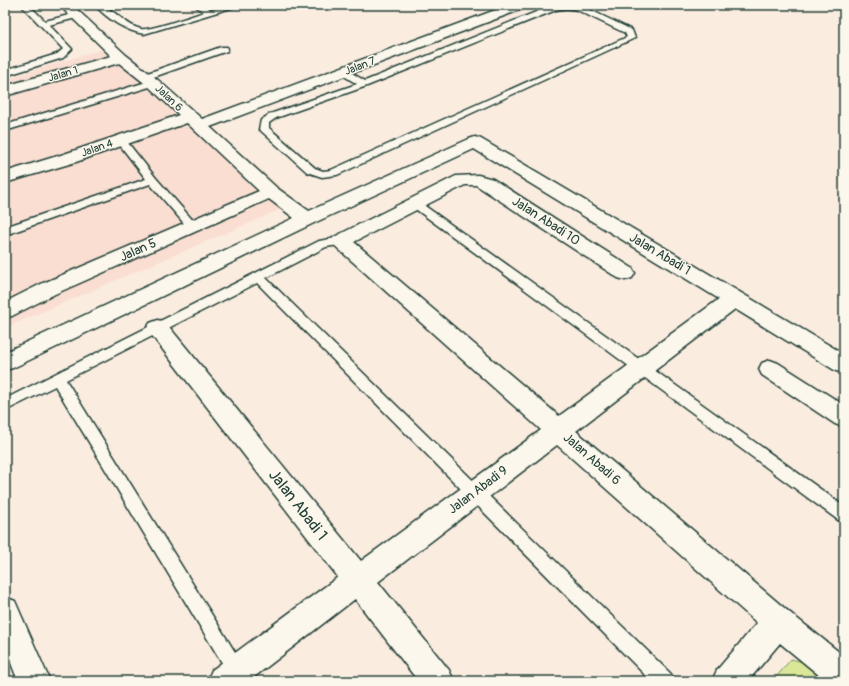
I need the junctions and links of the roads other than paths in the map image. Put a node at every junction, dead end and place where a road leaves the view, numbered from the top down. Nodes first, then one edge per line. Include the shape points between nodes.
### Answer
1 (25, 5) edge
2 (66, 5) edge
3 (100, 5) edge
4 (198, 5) edge
5 (237, 5) edge
6 (521, 5) edge
7 (210, 13) junction
8 (77, 15) junction
9 (44, 24) junction
10 (224, 49) dead end
11 (122, 58) junction
12 (344, 72) junction
13 (5, 73) edge
14 (149, 80) junction
15 (364, 84) junction
16 (5, 91) edge
17 (194, 121) junction
18 (5, 128) edge
19 (121, 140) junction
20 (5, 178) edge
21 (152, 180) junction
22 (271, 192) junction
23 (414, 203) junction
24 (307, 219) junction
25 (192, 226) junction
26 (5, 231) edge
27 (341, 241) junction
28 (625, 273) dead end
29 (258, 277) junction
30 (734, 299) junction
31 (5, 311) edge
32 (158, 328) junction
33 (5, 362) edge
34 (844, 366) edge
35 (641, 368) junction
36 (770, 369) dead end
37 (58, 379) junction
38 (5, 405) edge
39 (844, 417) edge
40 (558, 430) junction
41 (475, 493) junction
42 (844, 515) edge
43 (357, 580) junction
44 (5, 611) edge
45 (778, 622) junction
46 (844, 676) edge
47 (235, 678) edge
48 (34, 681) edge
49 (438, 681) edge
50 (664, 681) edge
51 (728, 681) edge

1 - 9 lane
2 - 8 street, Jalan 6
3 - 7 lane via 124,24 140,32 152,31
4 - 7 lane
5 - 7 lane
6 - 12 street, Jalan 7
8 - 9 lane
8 - 11 street, Jalan 6
9 - 13 lane via 68,49 60,56
10 - 14 lane
11 - 14 street, Jalan 6
11 - 16 street, Jalan 1
12 - 15 lane
12 - 17 street, Jalan 7
14 - 17 street, Jalan 6
14 - 18 lane
15 - 15 lane via 273,116 264,122 264,129 311,170 322,174 333,173 631,38 629,32 579,8 554,8
17 - 19 street, Jalan 4
17 - 22 street, Jalan 6
19 - 20 street, Jalan 4
19 - 21 lane
21 - 25 lane
21 - 26 lane
22 - 24 street, Jalan 6
22 - 25 street, Jalan 5
23 - 27 street
23 - 28 street, Jalan Abadi 10 via 462,180 478,180 487,183
23 - 35 lane
24 - 30 street, Jalan Abadi 1 via 475,142
24 - 33 street
25 - 31 street, Jalan 5 via 48,289
27 - 29 lane via 323,244
27 - 40 street, Jalan Abadi 6
29 - 32 lane
29 - 41 lane
30 - 34 street, Jalan Abadi 1
30 - 35 street, Jalan Abadi 9
32 - 37 lane
32 - 43 street, Jalan Abadi 1
35 - 40 street, Jalan Abadi 9
35 - 42 lane
36 - 39 street
37 - 38 lane
37 - 47 lane
40 - 41 street, Jalan Abadi 9
40 - 45 street, Jalan Abadi 6
41 - 43 street, Jalan Abadi 9
41 - 50 lane
43 - 47 street, Jalan Abadi 9
43 - 49 street, Jalan Abadi 1
44 - 48 street
45 - 46 street, Jalan Abadi 6
45 - 51 street

